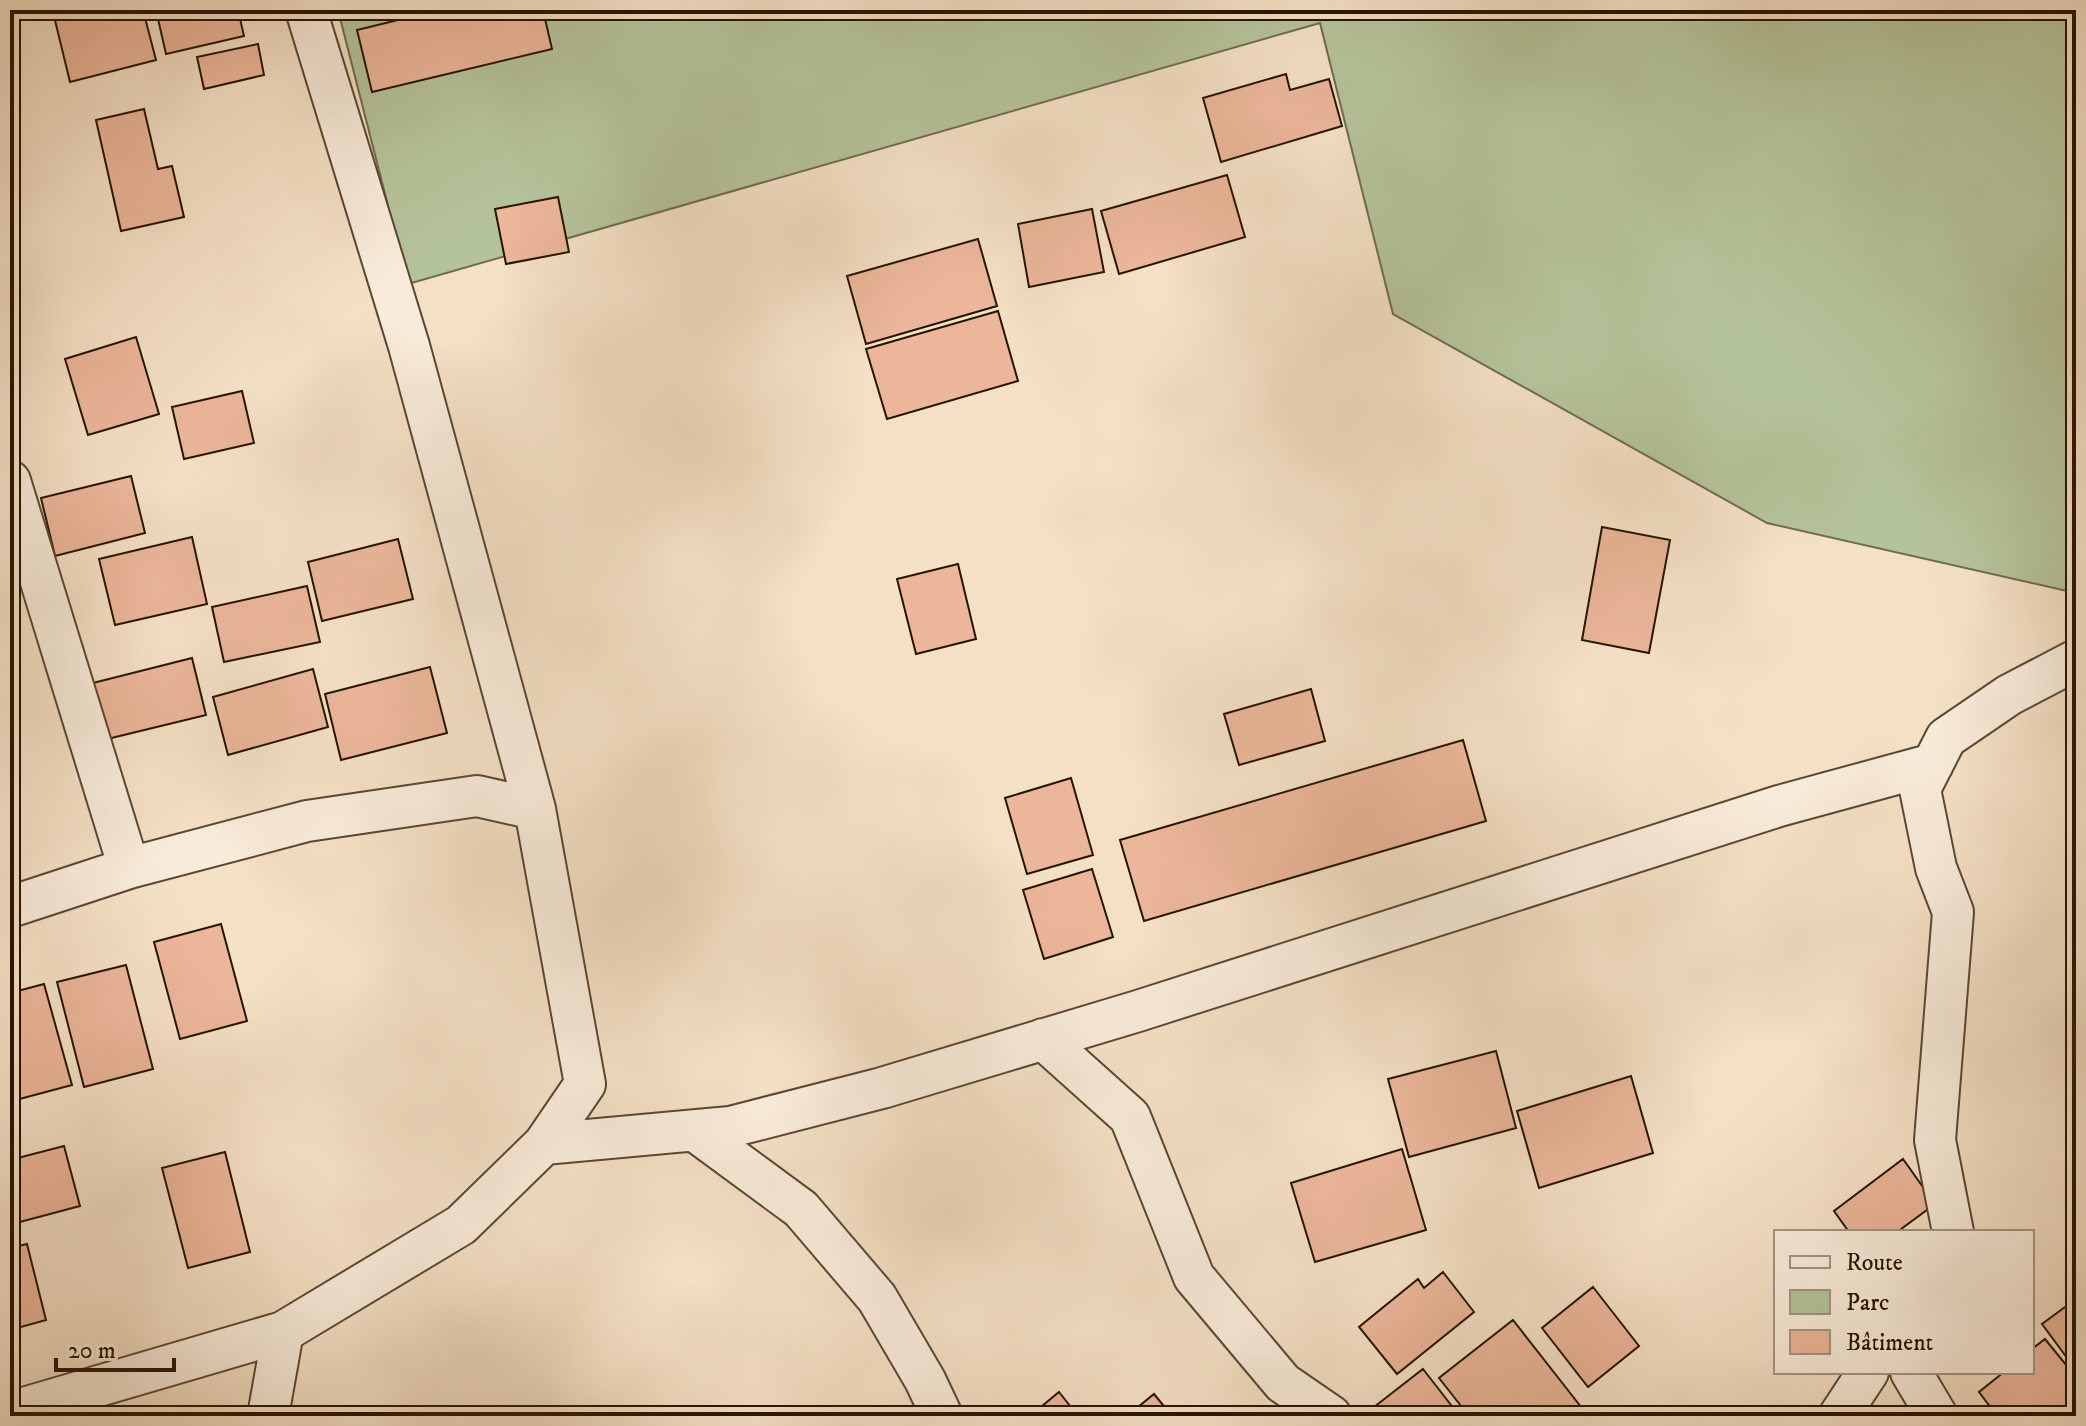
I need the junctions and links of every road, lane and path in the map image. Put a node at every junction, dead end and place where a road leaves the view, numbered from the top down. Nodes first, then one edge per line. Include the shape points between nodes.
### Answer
1 (306, 10) edge
2 (10, 481) edge
3 (2076, 660) edge
4 (1933, 764) junction
5 (535, 809) junction
6 (129, 868) junction
7 (10, 907) edge
8 (1043, 1039) junction
9 (695, 1131) junction
10 (544, 1144) junction
11 (1953, 1230) edge
12 (283, 1332) junction
13 (1867, 1374) edge
14 (1912, 1374) edge
15 (10, 1412) edge
16 (268, 1416) edge
17 (942, 1416) edge
18 (1331, 1416) edge
19 (1839, 1416) edge
20 (1937, 1416) edge

1 - 5 street via 409,346
2 - 6 street
3 - 4 street via 2009,695 1946,738
4 - 8 street via 1779,806
4 - 11 street via 1920,789 1936,868 1953,912 1935,1140
5 - 6 street via 477,796 419,803 307,821
5 - 10 street via 585,1084
6 - 7 street
8 - 9 street via 882,1088
8 - 18 street via 1130,1117 1194,1277 1283,1383
9 - 10 street
9 - 17 street via 801,1209 877,1298
10 - 12 street via 461,1225
12 - 15 street
12 - 16 street
13 - 19 street
14 - 20 street

